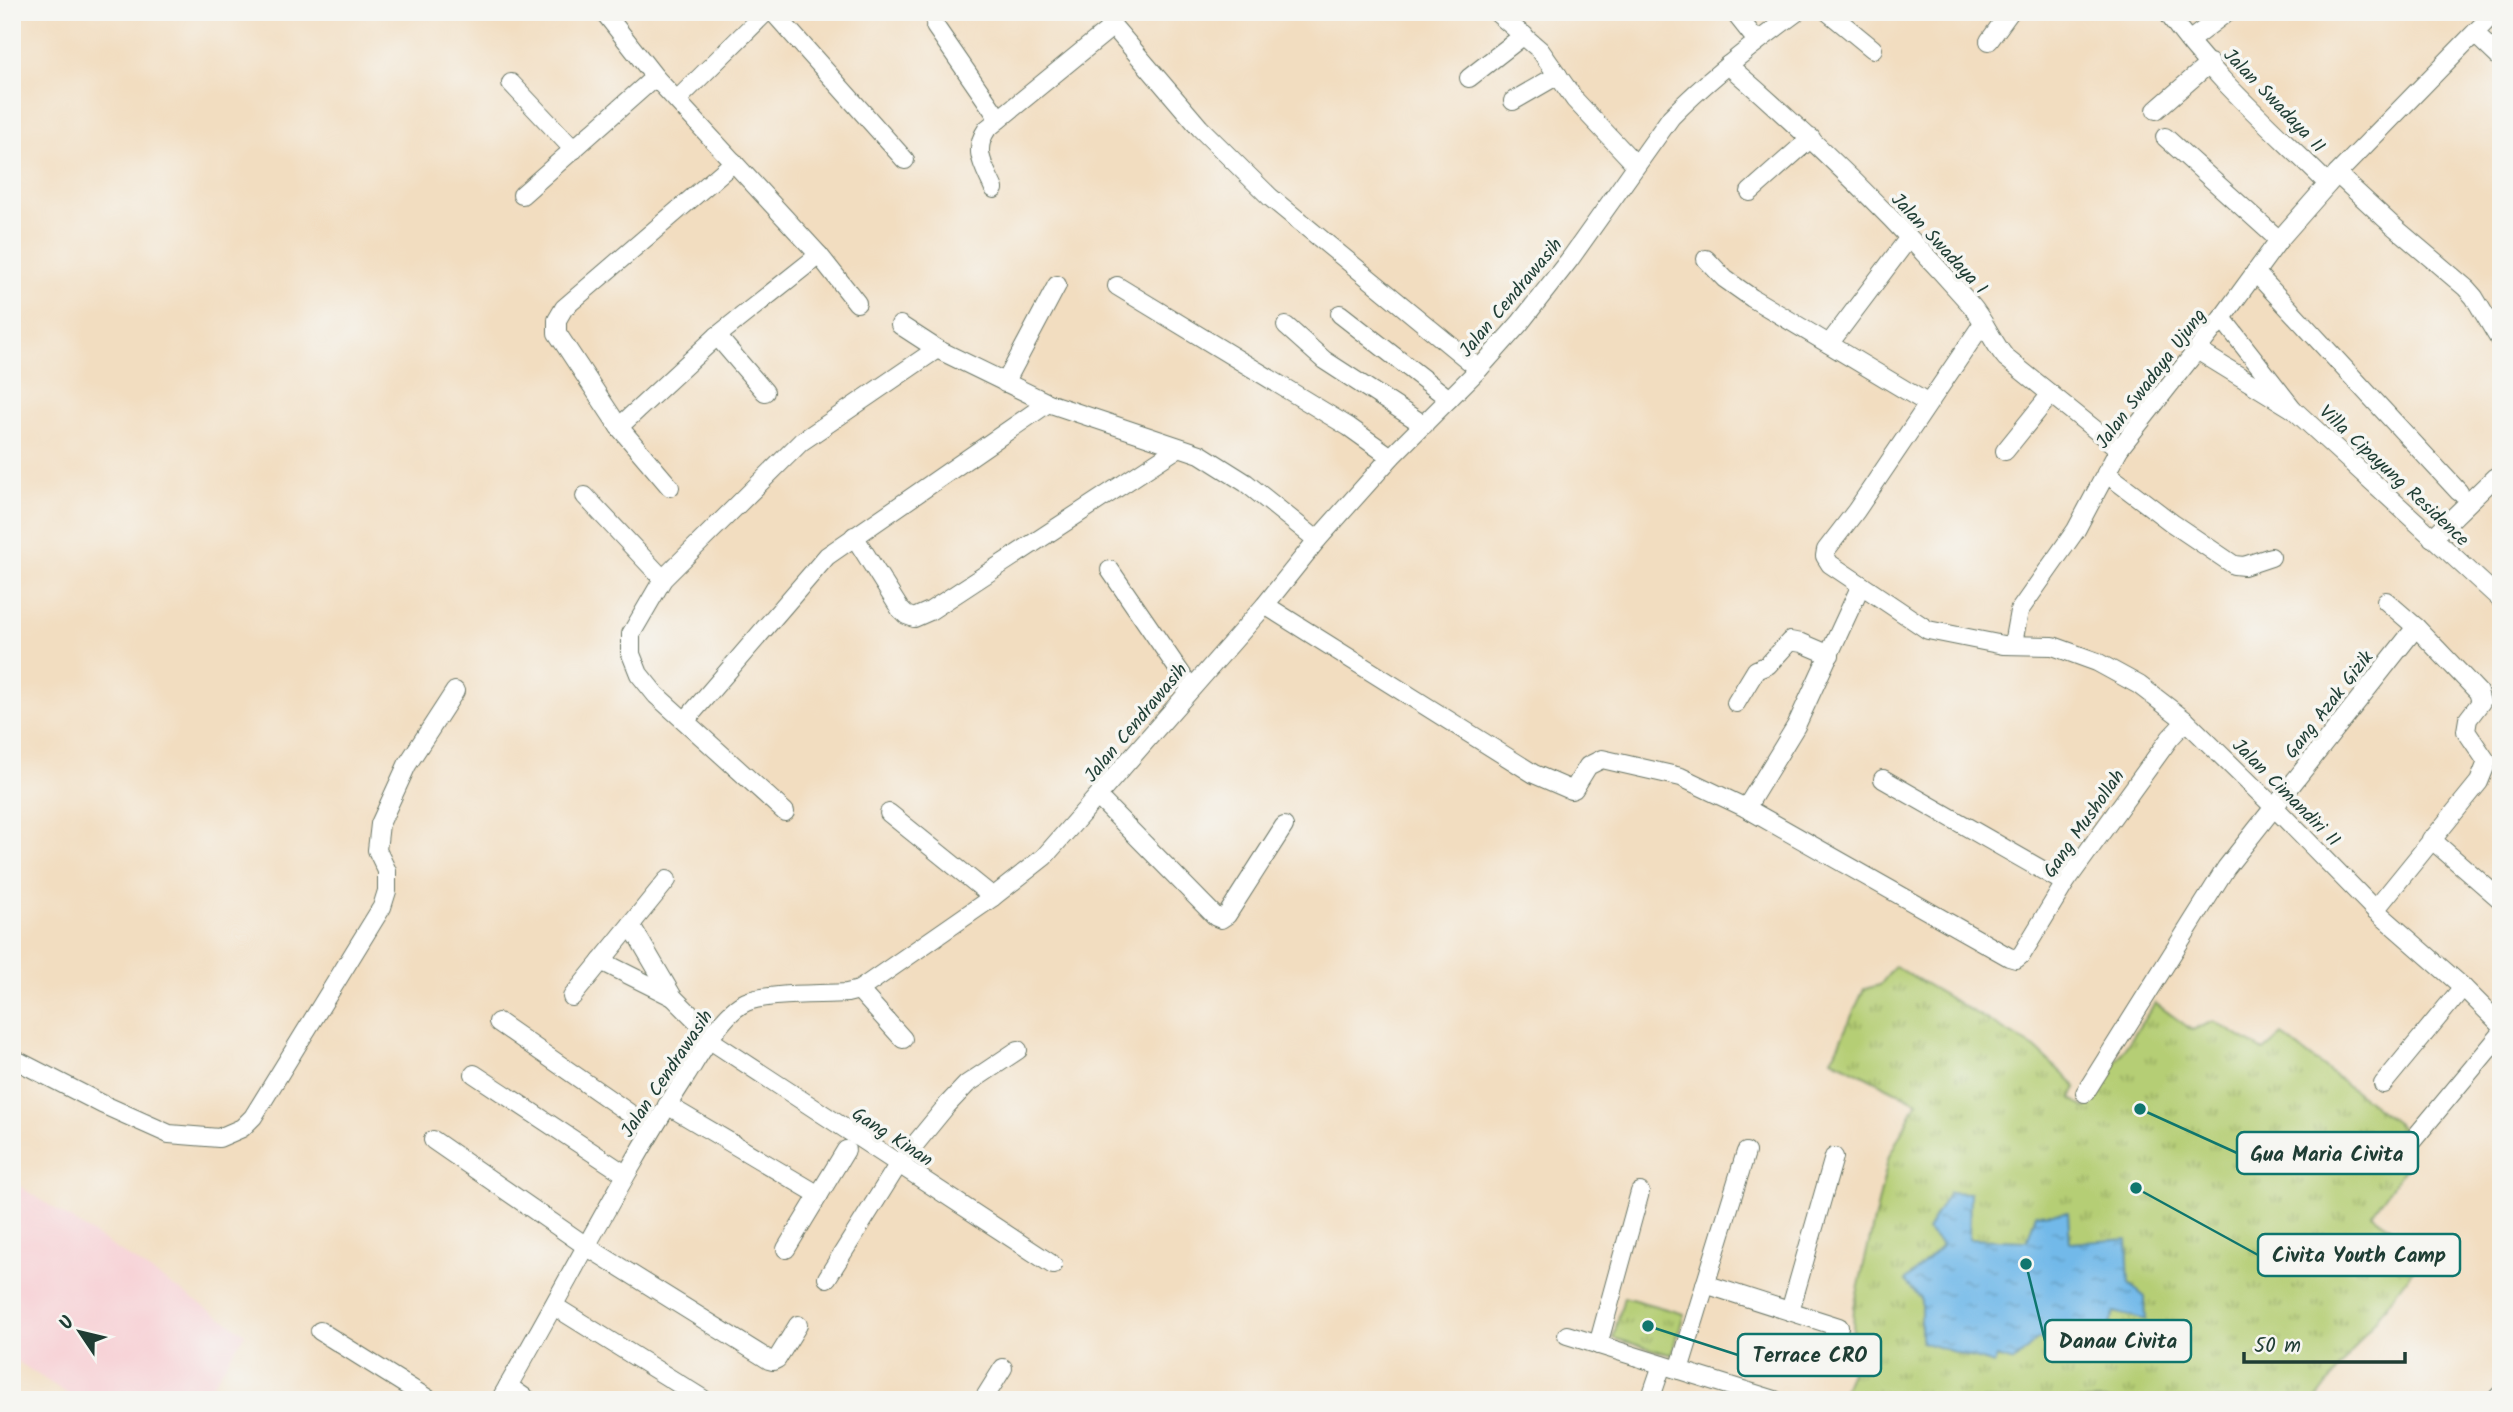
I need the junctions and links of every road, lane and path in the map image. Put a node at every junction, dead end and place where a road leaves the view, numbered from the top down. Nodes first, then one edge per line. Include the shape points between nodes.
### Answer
1 (604, 12) edge
2 (766, 12) edge
3 (773, 12) edge
4 (1496, 12) edge
5 (1734, 12) edge
6 (1797, 12) edge
7 (1828, 12) edge
8 (2010, 12) edge
9 (2167, 12) edge
10 (2227, 12) edge
11 (2489, 14) edge
12 (1107, 19) edge
13 (935, 26) dead end
14 (2475, 34) junction
15 (1524, 35) junction
16 (1757, 41) junction
17 (1989, 41) dead end
18 (2189, 41) junction
19 (1873, 50) dead end
20 (2501, 59) edge
21 (2210, 63) junction
22 (1728, 65) junction
23 (1558, 75) junction
24 (655, 77) junction
25 (1469, 78) dead end
26 (511, 83) dead end
27 (677, 100) junction
28 (1513, 101) dead end
29 (2156, 110) dead end
30 (999, 119) junction
31 (2165, 137) dead end
32 (1811, 138) junction
33 (574, 150) junction
34 (905, 160) dead end
35 (734, 162) junction
36 (1636, 165) junction
37 (2333, 179) junction
38 (993, 189) dead end
39 (1750, 192) dead end
40 (522, 195) dead end
41 (1908, 239) junction
42 (2278, 240) junction
43 (820, 256) junction
44 (1706, 259) dead end
45 (2255, 272) junction
46 (1057, 285) dead end
47 (1117, 286) dead end
48 (858, 303) dead end
49 (1340, 314) dead end
50 (2222, 318) junction
51 (1983, 323) junction
52 (900, 325) dead end
53 (1286, 326) dead end
54 (717, 336) junction
55 (2501, 342) edge
56 (1829, 344) junction
57 (937, 349) junction
58 (2246, 349) junction
59 (2197, 350) junction
60 (1479, 369) junction
61 (2227, 369) junction
62 (1005, 383) junction
63 (765, 392) dead end
64 (2050, 394) junction
65 (1449, 399) junction
66 (1048, 403) junction
67 (1927, 403) junction
68 (2293, 409) junction
69 (1424, 425) junction
70 (619, 427) junction
71 (1178, 448) junction
72 (2119, 449) junction
73 (2005, 451) dead end
74 (1391, 457) junction
75 (2106, 473) junction
76 (2495, 477) dead end
77 (670, 487) dead end
78 (2459, 492) dead end
79 (585, 496) dead end
80 (854, 536) junction
81 (2432, 538) junction
82 (1317, 540) junction
83 (2271, 557) dead end
84 (1110, 570) dead end
85 (663, 579) junction
86 (1861, 585) junction
87 (2500, 599) edge
88 (2386, 601) dead end
89 (1265, 605) junction
90 (2416, 627) junction
91 (2013, 644) junction
92 (1830, 655) junction
93 (1191, 688) junction
94 (455, 691) dead end
95 (1736, 703) dead end
96 (685, 721) junction
97 (2186, 722) junction
98 (1883, 779) dead end
99 (1098, 797) junction
100 (2274, 807) junction
101 (1746, 808) junction
102 (785, 812) dead end
103 (889, 813) dead end
104 (1283, 826) dead end
105 (2431, 839) junction
106 (667, 880) dead end
107 (2065, 883) junction
108 (993, 897) junction
109 (2501, 900) edge
110 (2375, 910) junction
111 (631, 925) junction
112 (601, 961) junction
113 (2463, 987) junction
114 (859, 990) junction
115 (572, 997) dead end
116 (673, 997) junction
117 (498, 1022) dead end
118 (2501, 1025) edge
119 (2501, 1034) edge
120 (903, 1039) dead end
121 (710, 1040) junction
122 (1018, 1050) dead end
123 (12, 1058) edge
124 (474, 1074) dead end
125 (2383, 1084) dead end
126 (2085, 1093) dead end
127 (667, 1105) junction
128 (652, 1129) junction
129 (433, 1140) dead end
130 (2413, 1140) dead end
131 (846, 1150) dead end
132 (1746, 1152) dead end
133 (1834, 1157) dead end
134 (898, 1165) junction
135 (625, 1174) junction
136 (1640, 1192) dead end
137 (819, 1195) junction
138 (586, 1246) junction
139 (786, 1249) dead end
140 (1053, 1265) dead end
141 (827, 1278) dead end
142 (1705, 1284) junction
143 (554, 1306) junction
144 (1790, 1311) junction
145 (798, 1325) dead end
146 (1839, 1326) dead end
147 (320, 1331) dead end
148 (1567, 1335) dead end
149 (1598, 1345) junction
150 (1670, 1367) junction
151 (1003, 1368) dead end
152 (504, 1393) edge
153 (2501, 1394) edge
154 (703, 1399) edge
155 (430, 1400) edge
156 (528, 1400) edge
157 (983, 1400) edge
158 (1650, 1400) edge
159 (1775, 1400) edge
160 (2494, 1400) edge

1 - 24 street
2 - 27 street
3 - 34 street
4 - 15 street
5 - 16 street
6 - 16 street, Jalan Cendrawasih
7 - 19 street
8 - 17 street
9 - 18 street, Jalan Swadaya II
10 - 18 street
11 - 14 street, Jalan Swadaya Ujung
12 - 30 street
12 - 60 street via 1200,128 1270,198
13 - 30 street
14 - 20 street
14 - 37 street, Jalan Swadaya Ujung
15 - 23 street
15 - 25 street
16 - 22 street, Jalan Cendrawasih
18 - 21 street, Jalan Swadaya II
21 - 29 street
21 - 37 street, Jalan Swadaya II via 2245,103
22 - 32 street, Jalan Swadaya I
22 - 36 street, Jalan Cendrawasih via 1671,117
23 - 28 street
23 - 36 street via 1575,100
24 - 27 street
24 - 33 street
26 - 33 street
27 - 35 street
30 - 38 street via 979,141
31 - 42 street
32 - 39 street
32 - 41 street, Jalan Swadaya I
33 - 40 street
35 - 43 street
35 - 70 street via 556,320 557,333
36 - 60 street, Jalan Cendrawasih via 1560,273
37 - 42 street, Jalan Swadaya Ujung
37 - 55 street, Jalan Swadaya II via 2466,288
41 - 51 street, Jalan Swadaya I
41 - 56 street
42 - 45 street, Jalan Swadaya Ujung
43 - 48 street
43 - 54 street
44 - 56 street via 1752,298
45 - 50 street, Jalan Swadaya Ujung
45 - 78 street
46 - 62 street
47 - 74 street
49 - 65 street
50 - 58 street, Villa Cipayung Residence
50 - 59 street, Jalan Swadaya Ujung
51 - 64 street, Jalan Swadaya I via 2006,358
51 - 67 street
52 - 57 street
53 - 69 street via 1324,360
54 - 63 street
54 - 70 street
56 - 67 street
57 - 62 street
57 - 85 street via 801,442
58 - 61 street
58 - 68 street, Villa Cipayung Residence
59 - 61 street, Villa Cipayung Residence
59 - 72 street, Jalan Swadaya Ujung
60 - 65 street, Jalan Cendrawasih
61 - 68 street, Villa Cipayung Residence
62 - 66 street
64 - 72 street, Jalan Swadaya I
64 - 73 street
65 - 69 street, Jalan Cendrawasih
66 - 71 street
66 - 80 street
67 - 86 street via 1826,550 1830,564
68 - 81 street, Villa Cipayung Residence
69 - 74 street, Jalan Cendrawasih
70 - 77 street
71 - 80 street via 914,618 900,609
71 - 82 street via 1200,454 1246,484
72 - 75 street, Jalan Swadaya Ujung
74 - 82 street, Jalan Cendrawasih
75 - 83 street via 2234,565
75 - 91 street, Jalan Swadaya Ujung via 2076,530 2019,611
76 - 81 street
79 - 85 street
80 - 96 street via 827,556
81 - 87 street, Villa Cipayung Residence
82 - 89 street, Jalan Cendrawasih
84 - 93 street
85 - 96 street via 631,634 631,654 639,674
86 - 91 street via 1928,630
86 - 92 street
88 - 90 street
89 - 93 street, Jalan Cendrawasih
89 - 101 street via 1534,774 1571,790 1577,788 1588,766 1602,759 1681,777
90 - 100 street, Gang Azak Gizik
90 - 105 street via 2479,692 2480,702 2466,731 2487,762 2479,782
91 - 97 street, Jalan Cimandiri II via 2053,646 2097,662 2139,685
92 - 95 street via 1790,641 1769,665 1756,670
92 - 101 street via 1796,726
93 - 99 street, Jalan Cendrawasih
94 - 123 street via 407,765 380,824 377,850 387,872 382,906 242,1128 219,1138 169,1134
96 - 102 street
97 - 100 street, Jalan Cimandiri II
97 - 107 street, Gang Mushollah
98 - 107 street
99 - 104 street via 1221,919
99 - 108 street, Jalan Cendrawasih via 1044,856
100 - 110 street, Jalan Cimandiri II
100 - 126 street, Gang Azak Gizik via 2213,886
101 - 107 street, Gang Mushollah via 2016,959
103 - 108 street
105 - 109 street
105 - 110 street
106 - 111 street
108 - 114 street, Jalan Cendrawasih
110 - 113 street, Jalan Cimandiri II
111 - 112 street
111 - 116 street
112 - 115 street
112 - 116 street
113 - 118 street, Jalan Cimandiri II
113 - 125 street
114 - 120 street
114 - 121 street, Jalan Cendrawasih via 747,1002 735,1009
116 - 121 street, Gang Kinan
117 - 128 street
119 - 130 street
121 - 127 street, Jalan Cendrawasih
121 - 134 street, Gang Kinan
122 - 134 street via 967,1084
124 - 135 street
127 - 128 street, Jalan Cendrawasih
127 - 137 street
128 - 135 street, Jalan Cendrawasih
129 - 138 street
131 - 137 street
132 - 142 street
133 - 144 street
134 - 140 street, Gang Kinan
134 - 141 street
135 - 138 street, Jalan Cendrawasih
136 - 149 street
137 - 139 street
138 - 143 street, Jalan Cendrawasih
138 - 145 street via 769,1360 777,1359
142 - 144 street
142 - 150 street
143 - 152 street, Jalan Cendrawasih
143 - 154 street
144 - 146 street
147 - 155 street
148 - 149 street
149 - 150 street
150 - 158 street
150 - 159 street
151 - 157 street
152 - 156 street
153 - 160 street

